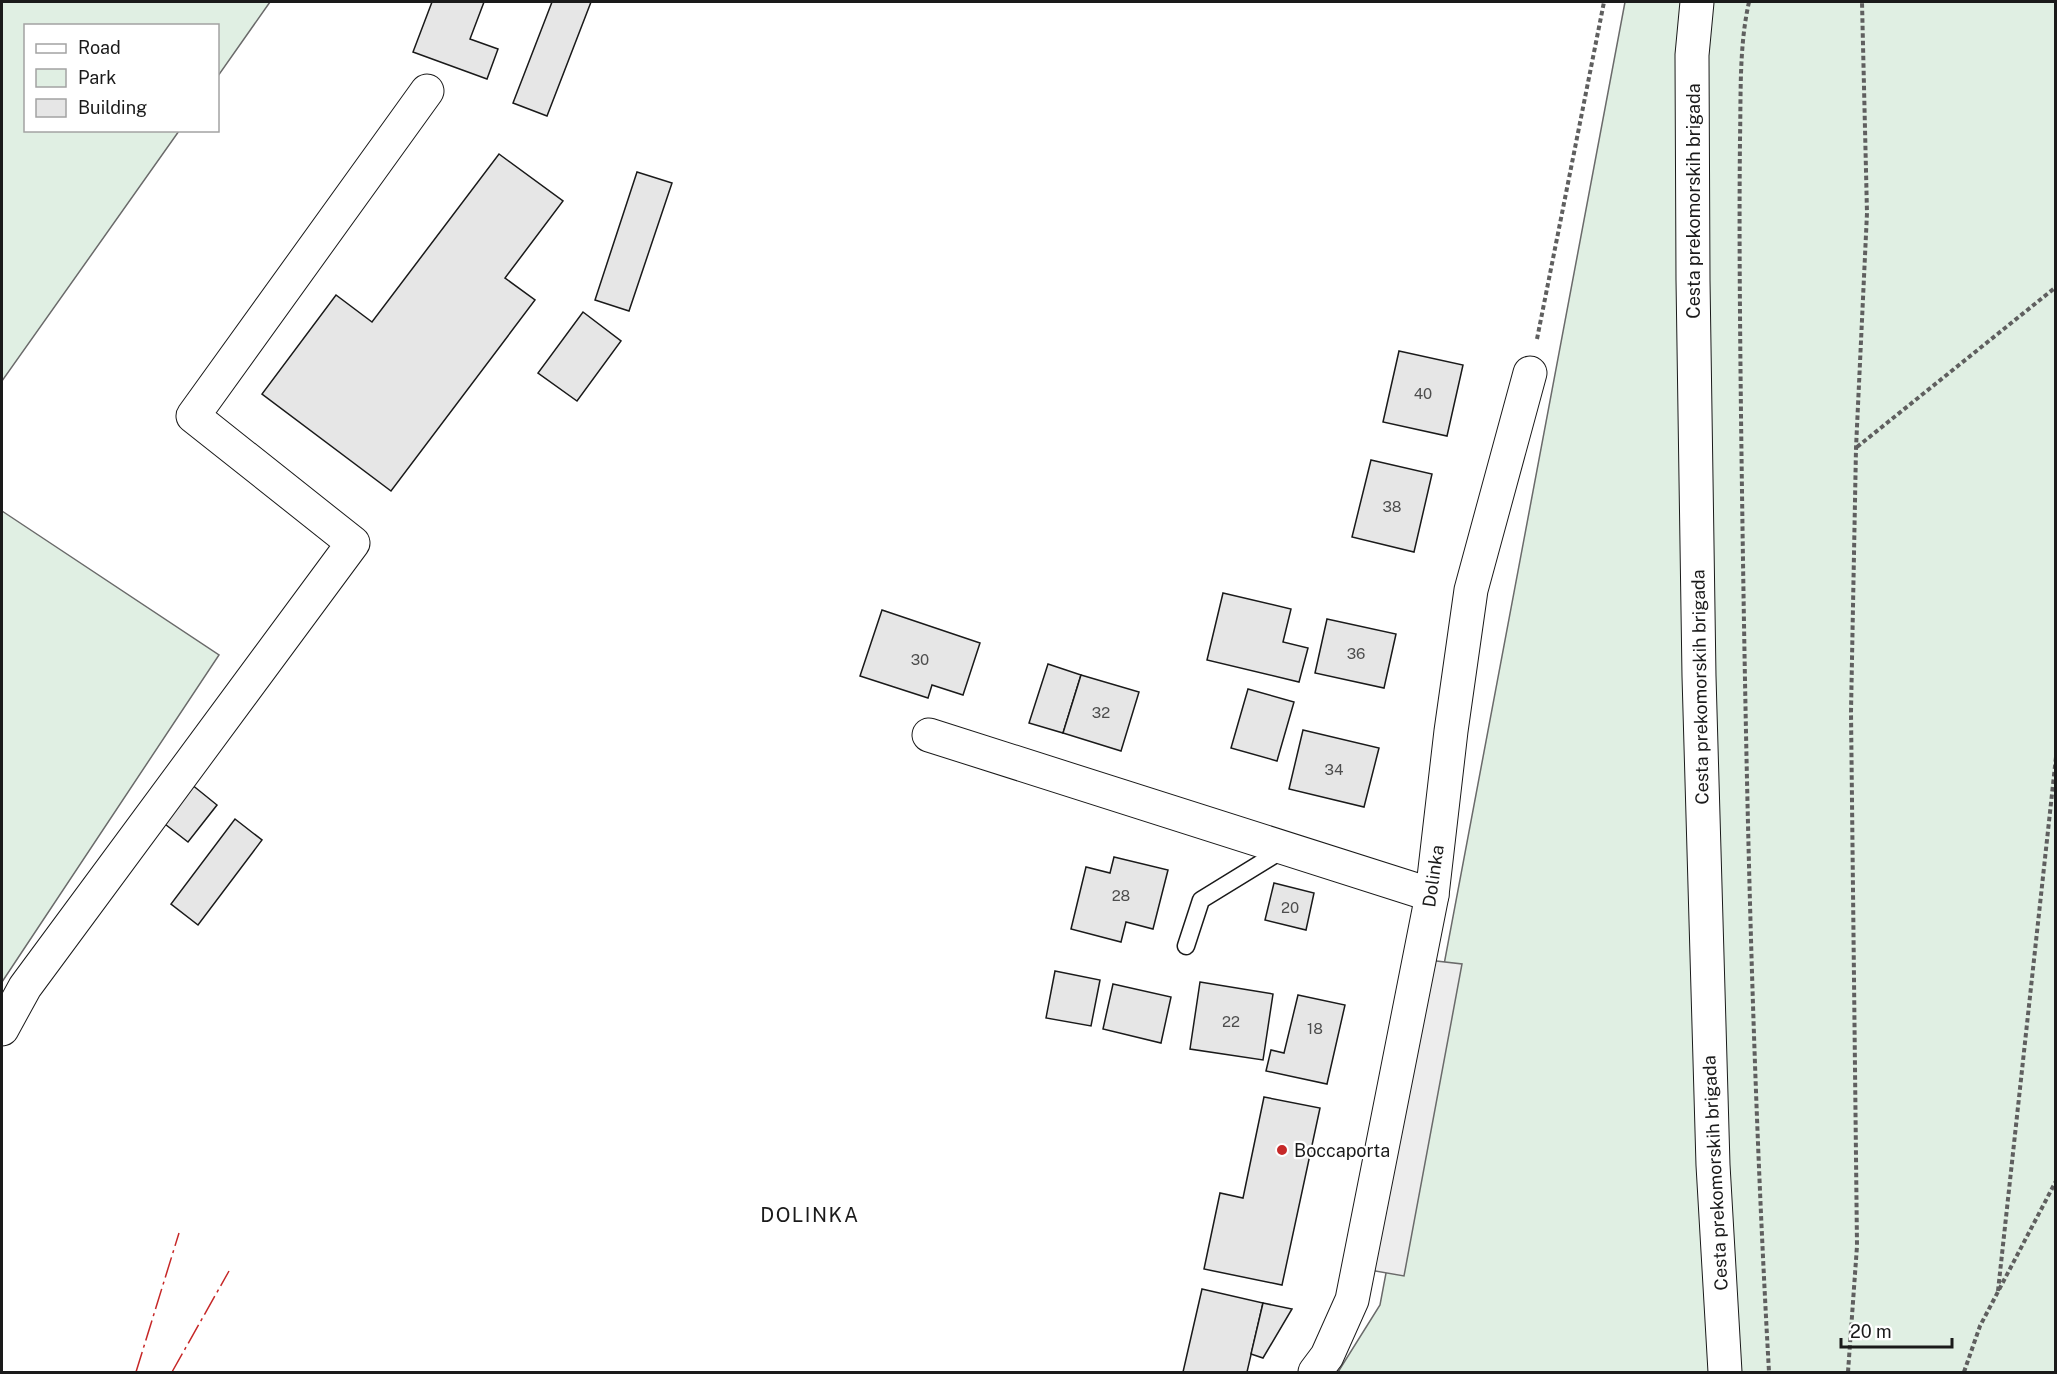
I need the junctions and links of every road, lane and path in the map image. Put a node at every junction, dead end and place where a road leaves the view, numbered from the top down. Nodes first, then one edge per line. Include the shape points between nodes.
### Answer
1 (1604, 2) edge
2 (1697, 2) edge
3 (1749, 2) edge
4 (1862, 2) edge
5 (427, 91) dead end
6 (2055, 287) edge
7 (1530, 373) joint
8 (1856, 448) junction
9 (929, 735) dead end
10 (2055, 757) edge
11 (1285, 848) junction
12 (1432, 895) junction
13 (1186, 946) dead end
14 (2, 1029) edge
15 (2055, 1181) edge
16 (1998, 1291) junction
17 (1315, 1372) edge
18 (1725, 1372) edge
19 (1769, 1372) edge
20 (1848, 1372) edge
21 (1964, 1372) edge

1 - 7 path
2 - 18 street, Cesta prekomorskih brigada via 1692,90 1698,664 1713,1165
3 - 19 path via 1741,82 1739,206 1745,708
4 - 8 path via 1868,213
5 - 14 street via 193,416 353,543 25,987
6 - 8 path
7 - 12 street, Dolinka via 1471,590
8 - 20 path via 1851,712 1857,1246
9 - 11 street
10 - 16 path
11 - 12 street
11 - 13 lane via 1201,900
12 - 17 street, Dolinka via 1352,1300 1327,1356
15 - 16 path
16 - 21 path via 1980,1326

